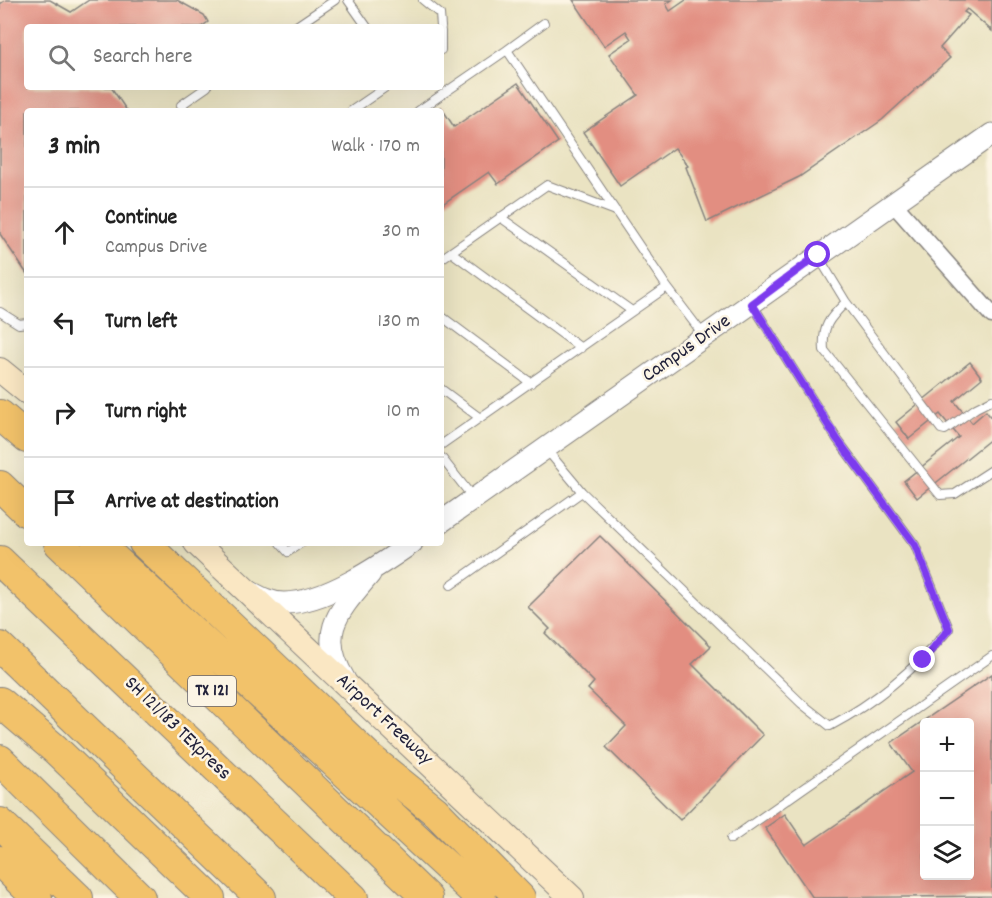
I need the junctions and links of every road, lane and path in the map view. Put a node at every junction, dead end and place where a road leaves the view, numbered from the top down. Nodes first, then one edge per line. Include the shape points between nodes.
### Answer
1 (335, 0) edge
2 (348, 0) edge
3 (423, 0) edge
4 (544, 23) dead end
5 (299, 24) edge
6 (365, 24) edge
7 (441, 24) edge
8 (507, 50) junction
9 (203, 90) edge
10 (382, 90) edge
11 (184, 108) edge
12 (355, 108) edge
13 (422, 108) edge
14 (992, 134) edge
15 (893, 203) junction
16 (616, 211) junction
17 (500, 217) junction
18 (451, 252) junction
19 (818, 255) junction
20 (444, 257) edge
21 (667, 287) junction
22 (846, 302) junction
23 (752, 304) junction
24 (633, 311) junction
25 (0, 312) edge
26 (992, 315) edge
27 (444, 318) edge
28 (24, 323) edge
29 (705, 337) junction
30 (580, 348) junction
31 (0, 370) edge
32 (531, 383) junction
33 (24, 390) edge
34 (444, 391) edge
35 (992, 400) edge
36 (0, 415) edge
37 (480, 418) junction
38 (24, 435) edge
39 (444, 443) edge
40 (546, 448) junction
41 (444, 461) edge
42 (992, 470) edge
43 (0, 471) edge
44 (24, 481) edge
45 (0, 486) edge
46 (582, 492) junction
47 (474, 499) junction
48 (24, 509) edge
49 (444, 520) edge
50 (62, 546) edge
51 (100, 546) edge
52 (147, 546) edge
53 (199, 546) edge
54 (283, 546) edge
55 (297, 546) edge
56 (408, 546) edge
57 (0, 561) edge
58 (374, 569) junction
59 (451, 585) dead end
60 (243, 588) junction
61 (0, 647) edge
62 (992, 656) edge
63 (350, 688) junction
64 (0, 702) edge
65 (0, 760) edge
66 (430, 817) junction
67 (0, 823) edge
68 (731, 839) dead end
69 (0, 861) edge
70 (37, 898) edge
71 (78, 898) edge
72 (140, 898) edge
73 (210, 898) edge
74 (261, 898) edge
75 (352, 898) edge
76 (427, 898) edge
77 (481, 898) edge
78 (496, 898) edge
79 (520, 898) edge
80 (573, 898) edge

1 - 5 lane
2 - 6 lane
3 - 7 lane via 441,15
4 - 8 lane
8 - 13 lane
8 - 16 lane
9 - 11 lane via 181,105
10 - 12 lane
14 - 15 street, Campus Drive
15 - 19 street, Campus Drive
15 - 26 street
16 - 17 lane via 547,185
16 - 21 lane
17 - 18 lane
17 - 24 lane
18 - 20 lane
18 - 30 lane
19 - 22 lane
19 - 23 street, Campus Drive
21 - 24 lane
21 - 29 lane
22 - 35 lane via 941,429
22 - 42 lane via 830,318 822,334 824,350 940,495 955,495
23 - 29 street, Campus Drive
23 - 46 lane via 837,439 921,555 949,629 923,660 855,713 830,726 801,704
24 - 30 lane
25 - 28 lane
27 - 32 lane
29 - 40 street, Campus Drive
30 - 32 lane
31 - 33 main road
32 - 37 lane
34 - 37 lane
36 - 38 highway
37 - 39 lane
40 - 46 lane
40 - 47 street, Campus Drive
41 - 47 lane
43 - 44 highway
45 - 48 highway
46 - 59 lane
47 - 49 street, Campus Drive
50 - 76 highway, TX 121
51 - 77 highway
52 - 66 highway
53 - 60 main road, Airport Freeway
54 - 55 lane via 288,552
56 - 58 street
57 - 75 highway, SH 121/183 TEXpress
58 - 60 street via 297,602 265,599
58 - 63 street via 336,617 330,634 332,655
60 - 63 main road, Airport Freeway
61 - 74 highway
62 - 68 lane
63 - 80 main road, Airport Freeway
64 - 73 highway via 55,749
65 - 72 highway
66 - 78 highway
66 - 79 highway
67 - 71 highway
69 - 70 highway

